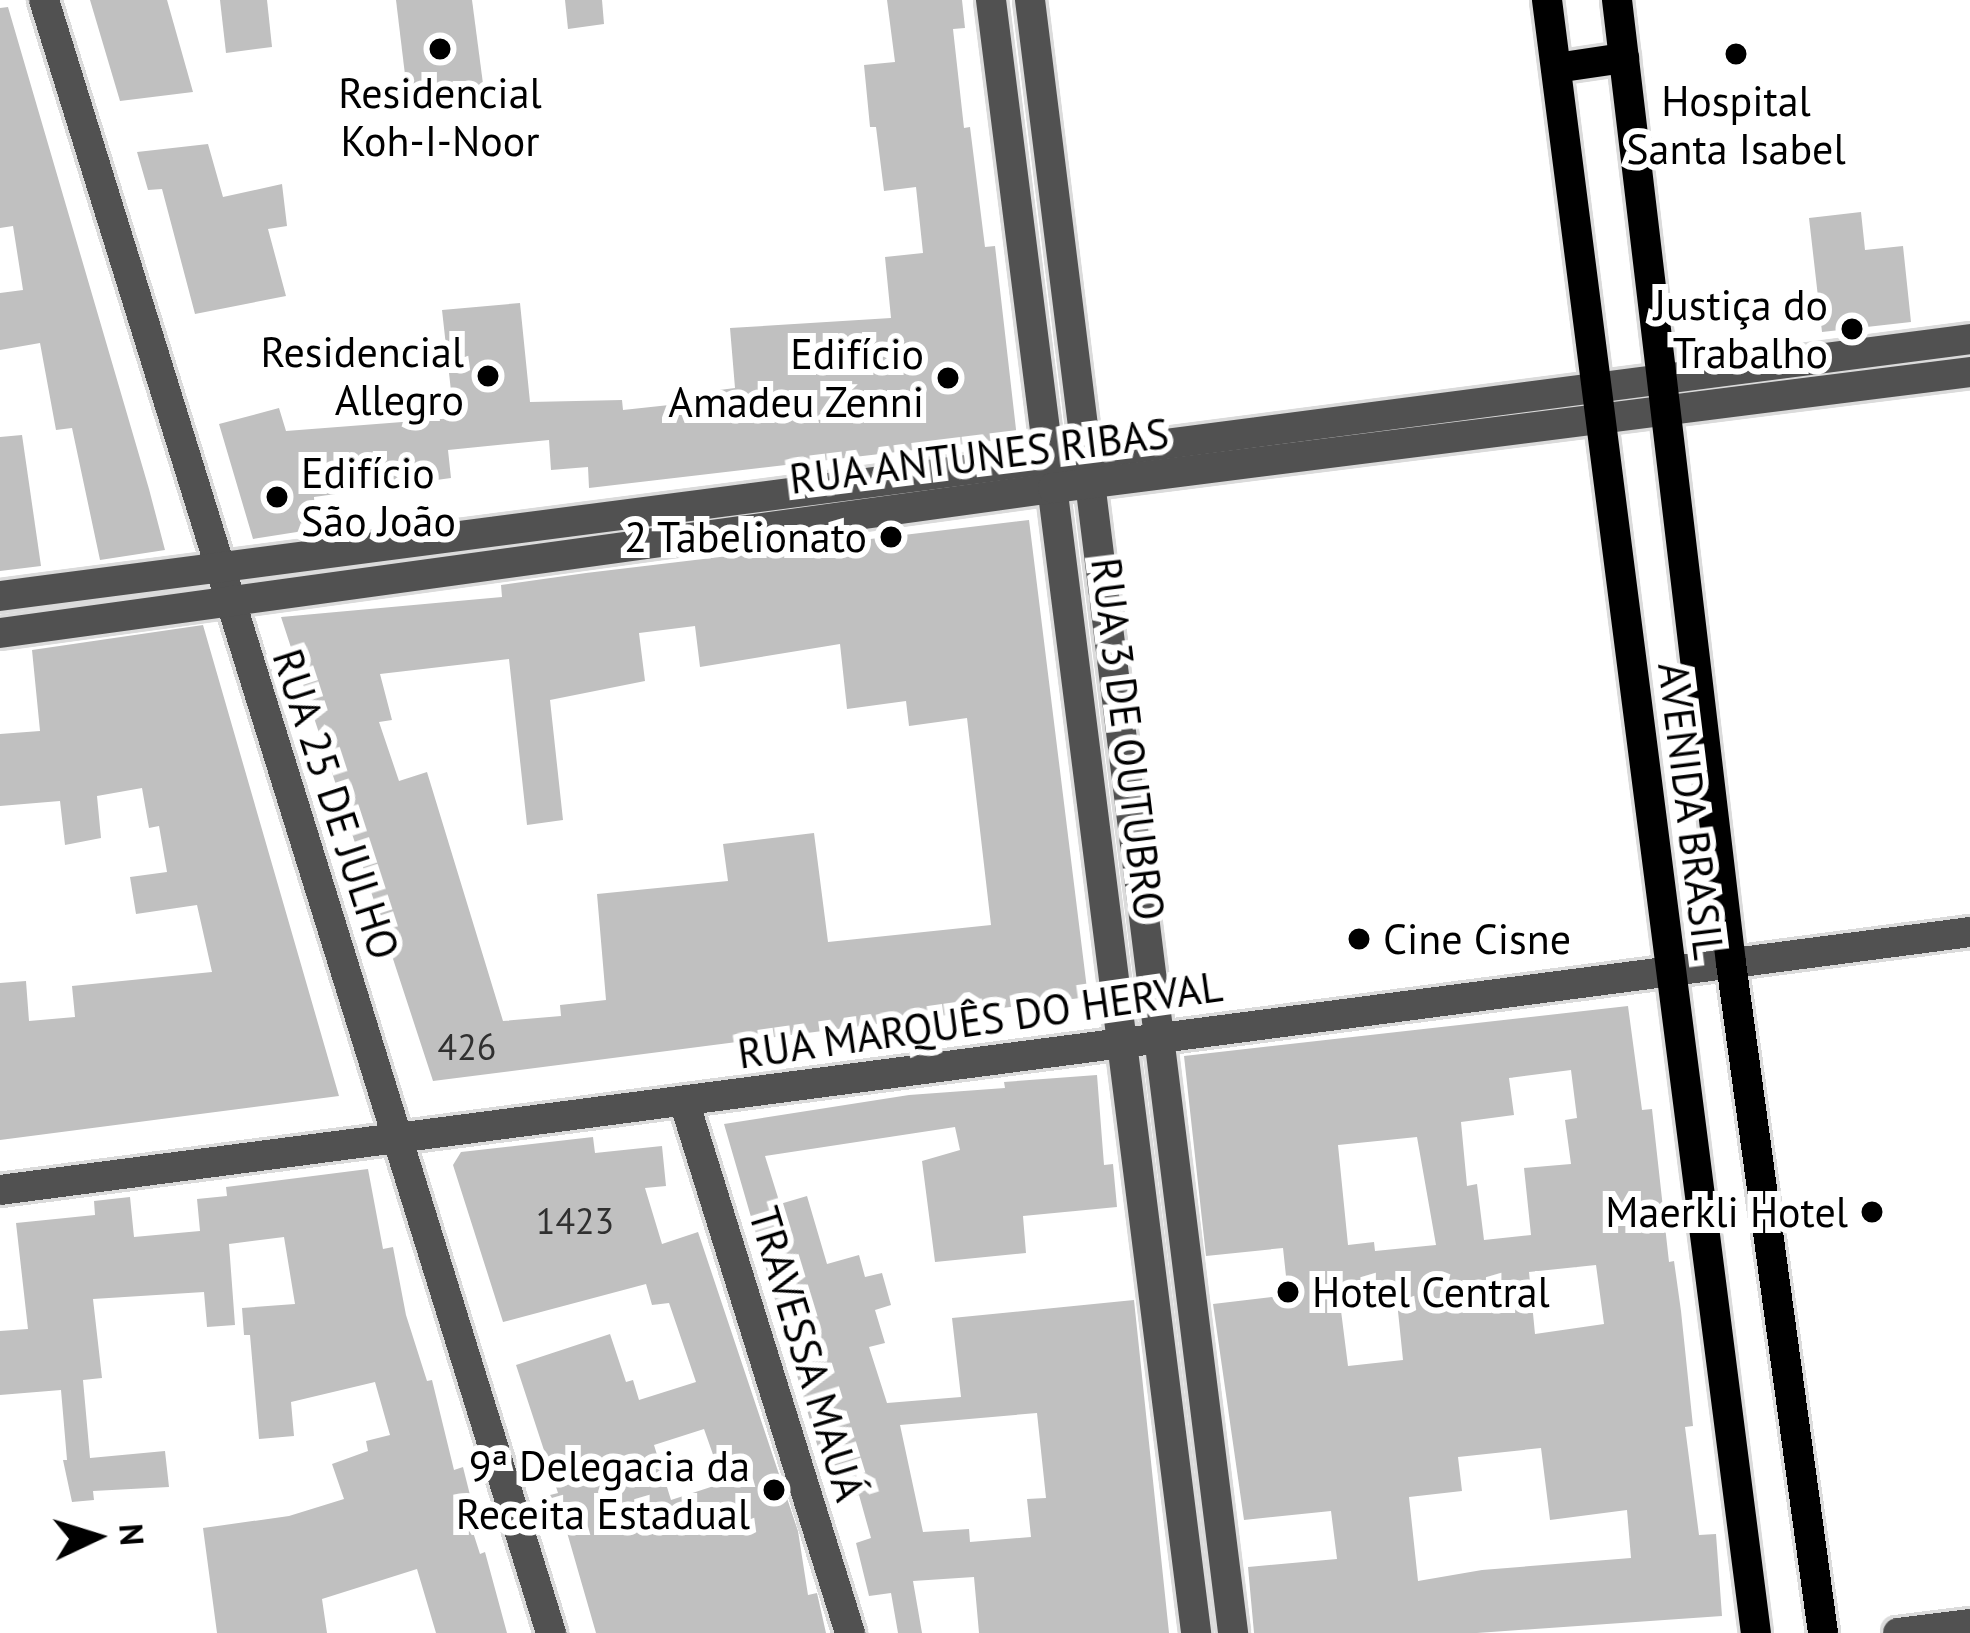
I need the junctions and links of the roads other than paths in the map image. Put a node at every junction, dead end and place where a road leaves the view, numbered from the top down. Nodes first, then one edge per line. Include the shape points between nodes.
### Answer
1 (44, 0) edge
2 (991, 0) edge
3 (1030, 0) edge
4 (1547, 0) edge
5 (1616, 0) edge
6 (1624, 58) junction
7 (1556, 68) junction
8 (1970, 339) edge
9 (1799, 361) junction
10 (1970, 372) edge
11 (1664, 377) junction
12 (1596, 387) junction
13 (1805, 393) junction
14 (1669, 411) junction
15 (1600, 419) junction
16 (1243, 450) junction
17 (1086, 470) junction
18 (1051, 475) junction
19 (222, 584) junction
20 (5, 595) edge
21 (7, 632) edge
22 (1970, 932) edge
23 (1731, 963) junction
24 (1669, 971) junction
25 (1159, 1038) junction
26 (1125, 1043) junction
27 (684, 1101) junction
28 (398, 1138) junction
29 (0, 1190) edge
30 (1193, 1316) junction
31 (1158, 1319) junction
32 (1970, 1624) edge
33 (551, 1633) edge
34 (850, 1633) edge
35 (1196, 1633) edge
36 (1233, 1633) edge
37 (1756, 1633) edge
38 (1823, 1633) edge
39 (1898, 1633) edge

1 - 19 street, RUA 25 DE JULHO
2 - 18 street, RUA 3 DE OUTUBRO
3 - 17 street, RUA 3 DE OUTUBRO
4 - 7 main road, AVENIDA BRASIL
5 - 6 main road, AVENIDA BRASIL
6 - 7 main road
6 - 11 main road, AVENIDA BRASIL
7 - 12 main road, AVENIDA BRASIL
8 - 9 street, RUA ANTUNES RIBAS
9 - 11 street, RUA ANTUNES RIBAS
9 - 13 street
10 - 13 street, RUA ANTUNES RIBAS
11 - 12 street, RUA ANTUNES RIBAS
11 - 14 main road, AVENIDA BRASIL
12 - 15 main road, AVENIDA BRASIL
12 - 16 street, RUA ANTUNES RIBAS
13 - 14 street, RUA ANTUNES RIBAS
14 - 15 street, RUA ANTUNES RIBAS
14 - 23 main road, AVENIDA BRASIL
15 - 16 street, RUA ANTUNES RIBAS
15 - 24 main road, AVENIDA BRASIL
16 - 17 street, RUA ANTUNES RIBAS
17 - 18 street, RUA ANTUNES RIBAS
17 - 25 street, RUA 3 DE OUTUBRO
18 - 19 street, RUA ANTUNES RIBAS
18 - 26 street, RUA 3 DE OUTUBRO
19 - 20 street, RUA ANTUNES RIBAS
19 - 21 street, RUA ANTUNES RIBAS
19 - 28 street, RUA 25 DE JULHO
20 - 21 street
22 - 23 street, RUA MARQUÊS DO HERVAL
23 - 24 street, RUA MARQUÊS DO HERVAL
23 - 38 main road, AVENIDA BRASIL
24 - 25 street, RUA MARQUÊS DO HERVAL
24 - 37 main road, AVENIDA BRASIL
25 - 26 street, RUA MARQUÊS DO HERVAL
25 - 30 street, RUA 3 DE OUTUBRO
26 - 27 street, RUA MARQUÊS DO HERVAL
26 - 31 street, RUA 3 DE OUTUBRO
27 - 28 street, RUA MARQUÊS DO HERVAL
27 - 34 street, TRAVESSA MAUÁ
28 - 29 street, RUA MARQUÊS DO HERVAL
28 - 33 street, RUA 25 DE JULHO
30 - 31 street
30 - 36 street, RUA 3 DE OUTUBRO
31 - 35 street, RUA 3 DE OUTUBRO
32 - 39 street

